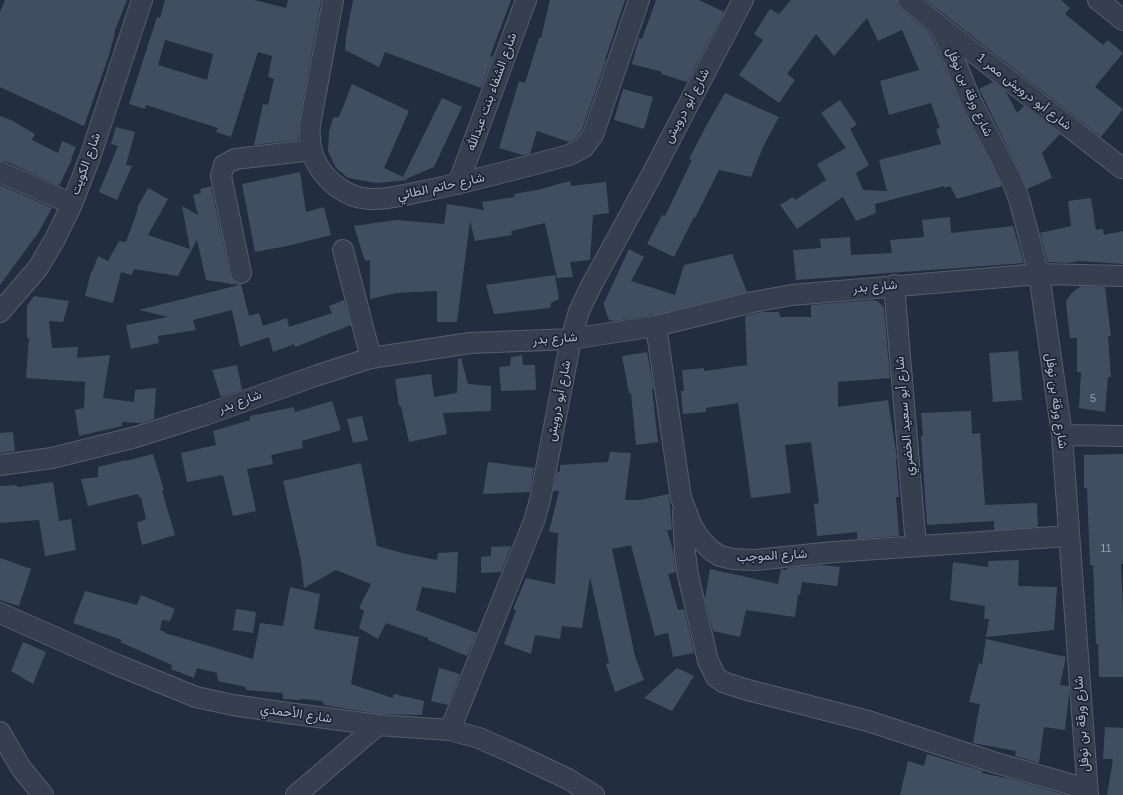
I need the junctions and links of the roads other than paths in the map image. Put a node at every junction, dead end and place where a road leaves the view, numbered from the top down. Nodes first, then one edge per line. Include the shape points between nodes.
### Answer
1 (142, 0) edge
2 (333, 0) edge
3 (526, 0) edge
4 (639, 0) edge
5 (743, 0) edge
6 (908, 0) edge
7 (1098, 0) edge
8 (1123, 20) edge
9 (940, 27) junction
10 (312, 150) junction
11 (1122, 168) edge
12 (0, 172) edge
13 (458, 184) junction
14 (72, 204) junction
15 (343, 250) dead end
16 (241, 273) dead end
17 (1039, 274) junction
18 (1123, 276) edge
19 (894, 286) junction
20 (0, 312) edge
21 (656, 326) junction
22 (571, 339) junction
23 (371, 358) junction
24 (1062, 435) junction
25 (1123, 436) edge
26 (0, 465) edge
27 (681, 498) junction
28 (1069, 536) junction
29 (916, 546) junction
30 (0, 613) edge
31 (378, 725) junction
32 (450, 730) junction
33 (0, 732) edge
34 (1087, 792) edge
35 (43, 795) edge
36 (296, 795) edge
37 (594, 795) edge

1 - 14 street, شارع الكويت
2 - 10 street, شارع حاتم الطائي via 310,125 309,138
3 - 13 street, شارع الشفاء بنت عبدالله
4 - 13 street, شارع حاتم الطائي via 596,128 583,148 569,156
5 - 22 street, شارع أبو درويش via 591,286
6 - 9 street, شارع أبو درويش ممر 1
7 - 8 street
9 - 11 street, شارع أبو درويش ممر 1
9 - 17 street, شارع ورقة بن نوفل via 971,101 1013,183
10 - 13 street, شارع حاتم الطائي via 316,161 330,180 348,193 369,199 384,199
10 - 16 street via 235,159 224,165 221,176
12 - 14 street
14 - 20 street, شارع الكويت via 38,268
15 - 23 street
17 - 18 street, شارع بدر
17 - 19 street, شارع بدر
17 - 24 street, شارع ورقة بن نوفل
19 - 21 street, شارع بدر via 792,295
19 - 29 street, شارع أبو سعيد الخضري
21 - 22 street, شارع بدر
21 - 27 street, شارع الموجب
22 - 23 street, شارع بدر via 470,343
22 - 32 street, شارع أبو درويش via 534,521
23 - 26 street, شارع بدر via 136,437 52,458
24 - 25 street
24 - 28 street, شارع ورقة بن نوفل
27 - 29 street, شارع الموجب via 700,540 720,556 733,559 755,560
27 - 34 street via 688,576 708,661 716,677 744,690 868,721
28 - 29 street, شارع الموجب
28 - 34 street, شارع ورقة بن نوفل
30 - 31 street, شارع الأحمدي via 196,697 233,705
31 - 32 street, شارع الأحمدي
31 - 36 street
32 - 37 street, شارع الأحمدي via 479,738 513,753 568,779
33 - 35 street via 21,768

